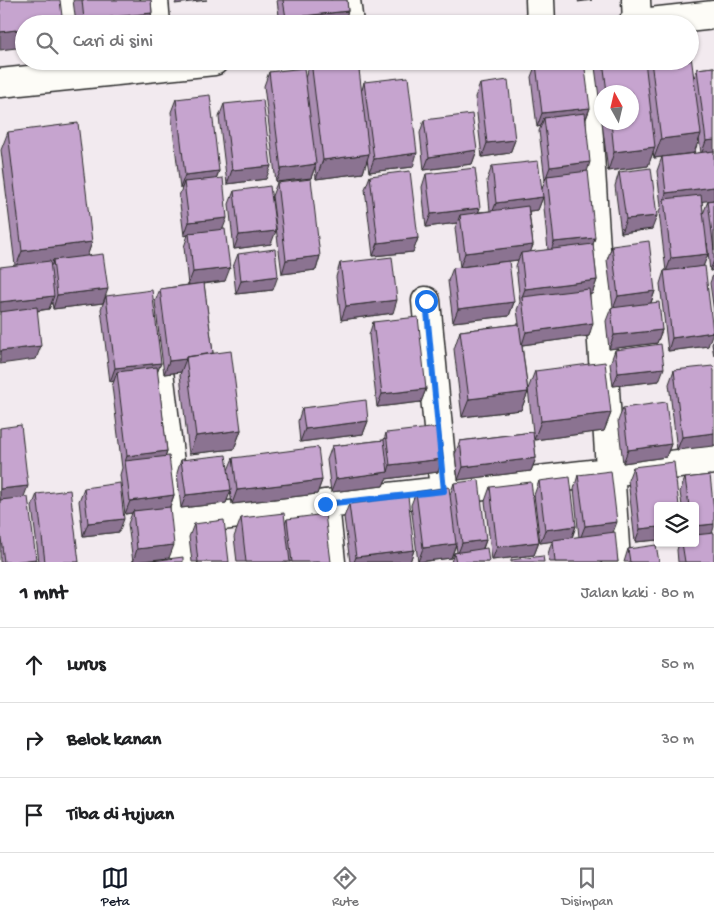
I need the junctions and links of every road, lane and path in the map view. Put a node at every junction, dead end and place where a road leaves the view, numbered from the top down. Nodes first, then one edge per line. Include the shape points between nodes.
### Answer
1 (64, 0) edge
2 (154, 0) edge
3 (346, 0) edge
4 (540, 0) edge
5 (65, 15) edge
6 (155, 15) edge
7 (348, 15) edge
8 (541, 15) edge
9 (699, 15) edge
10 (714, 15) edge
11 (61, 70) edge
12 (585, 70) edge
13 (0, 83) edge
14 (426, 301) dead end
15 (157, 355) edge
16 (714, 460) edge
17 (611, 472) junction
18 (444, 491) junction
19 (325, 504) junction
20 (177, 521) junction
21 (182, 562) edge
22 (331, 562) edge
23 (616, 562) edge

1 - 5 street
2 - 6 street
3 - 7 street
4 - 8 street
9 - 10 street
11 - 13 street
12 - 17 street
14 - 18 street
15 - 20 street
16 - 17 street
17 - 18 street
17 - 23 street
18 - 19 street
19 - 20 street
19 - 22 street
20 - 21 street

